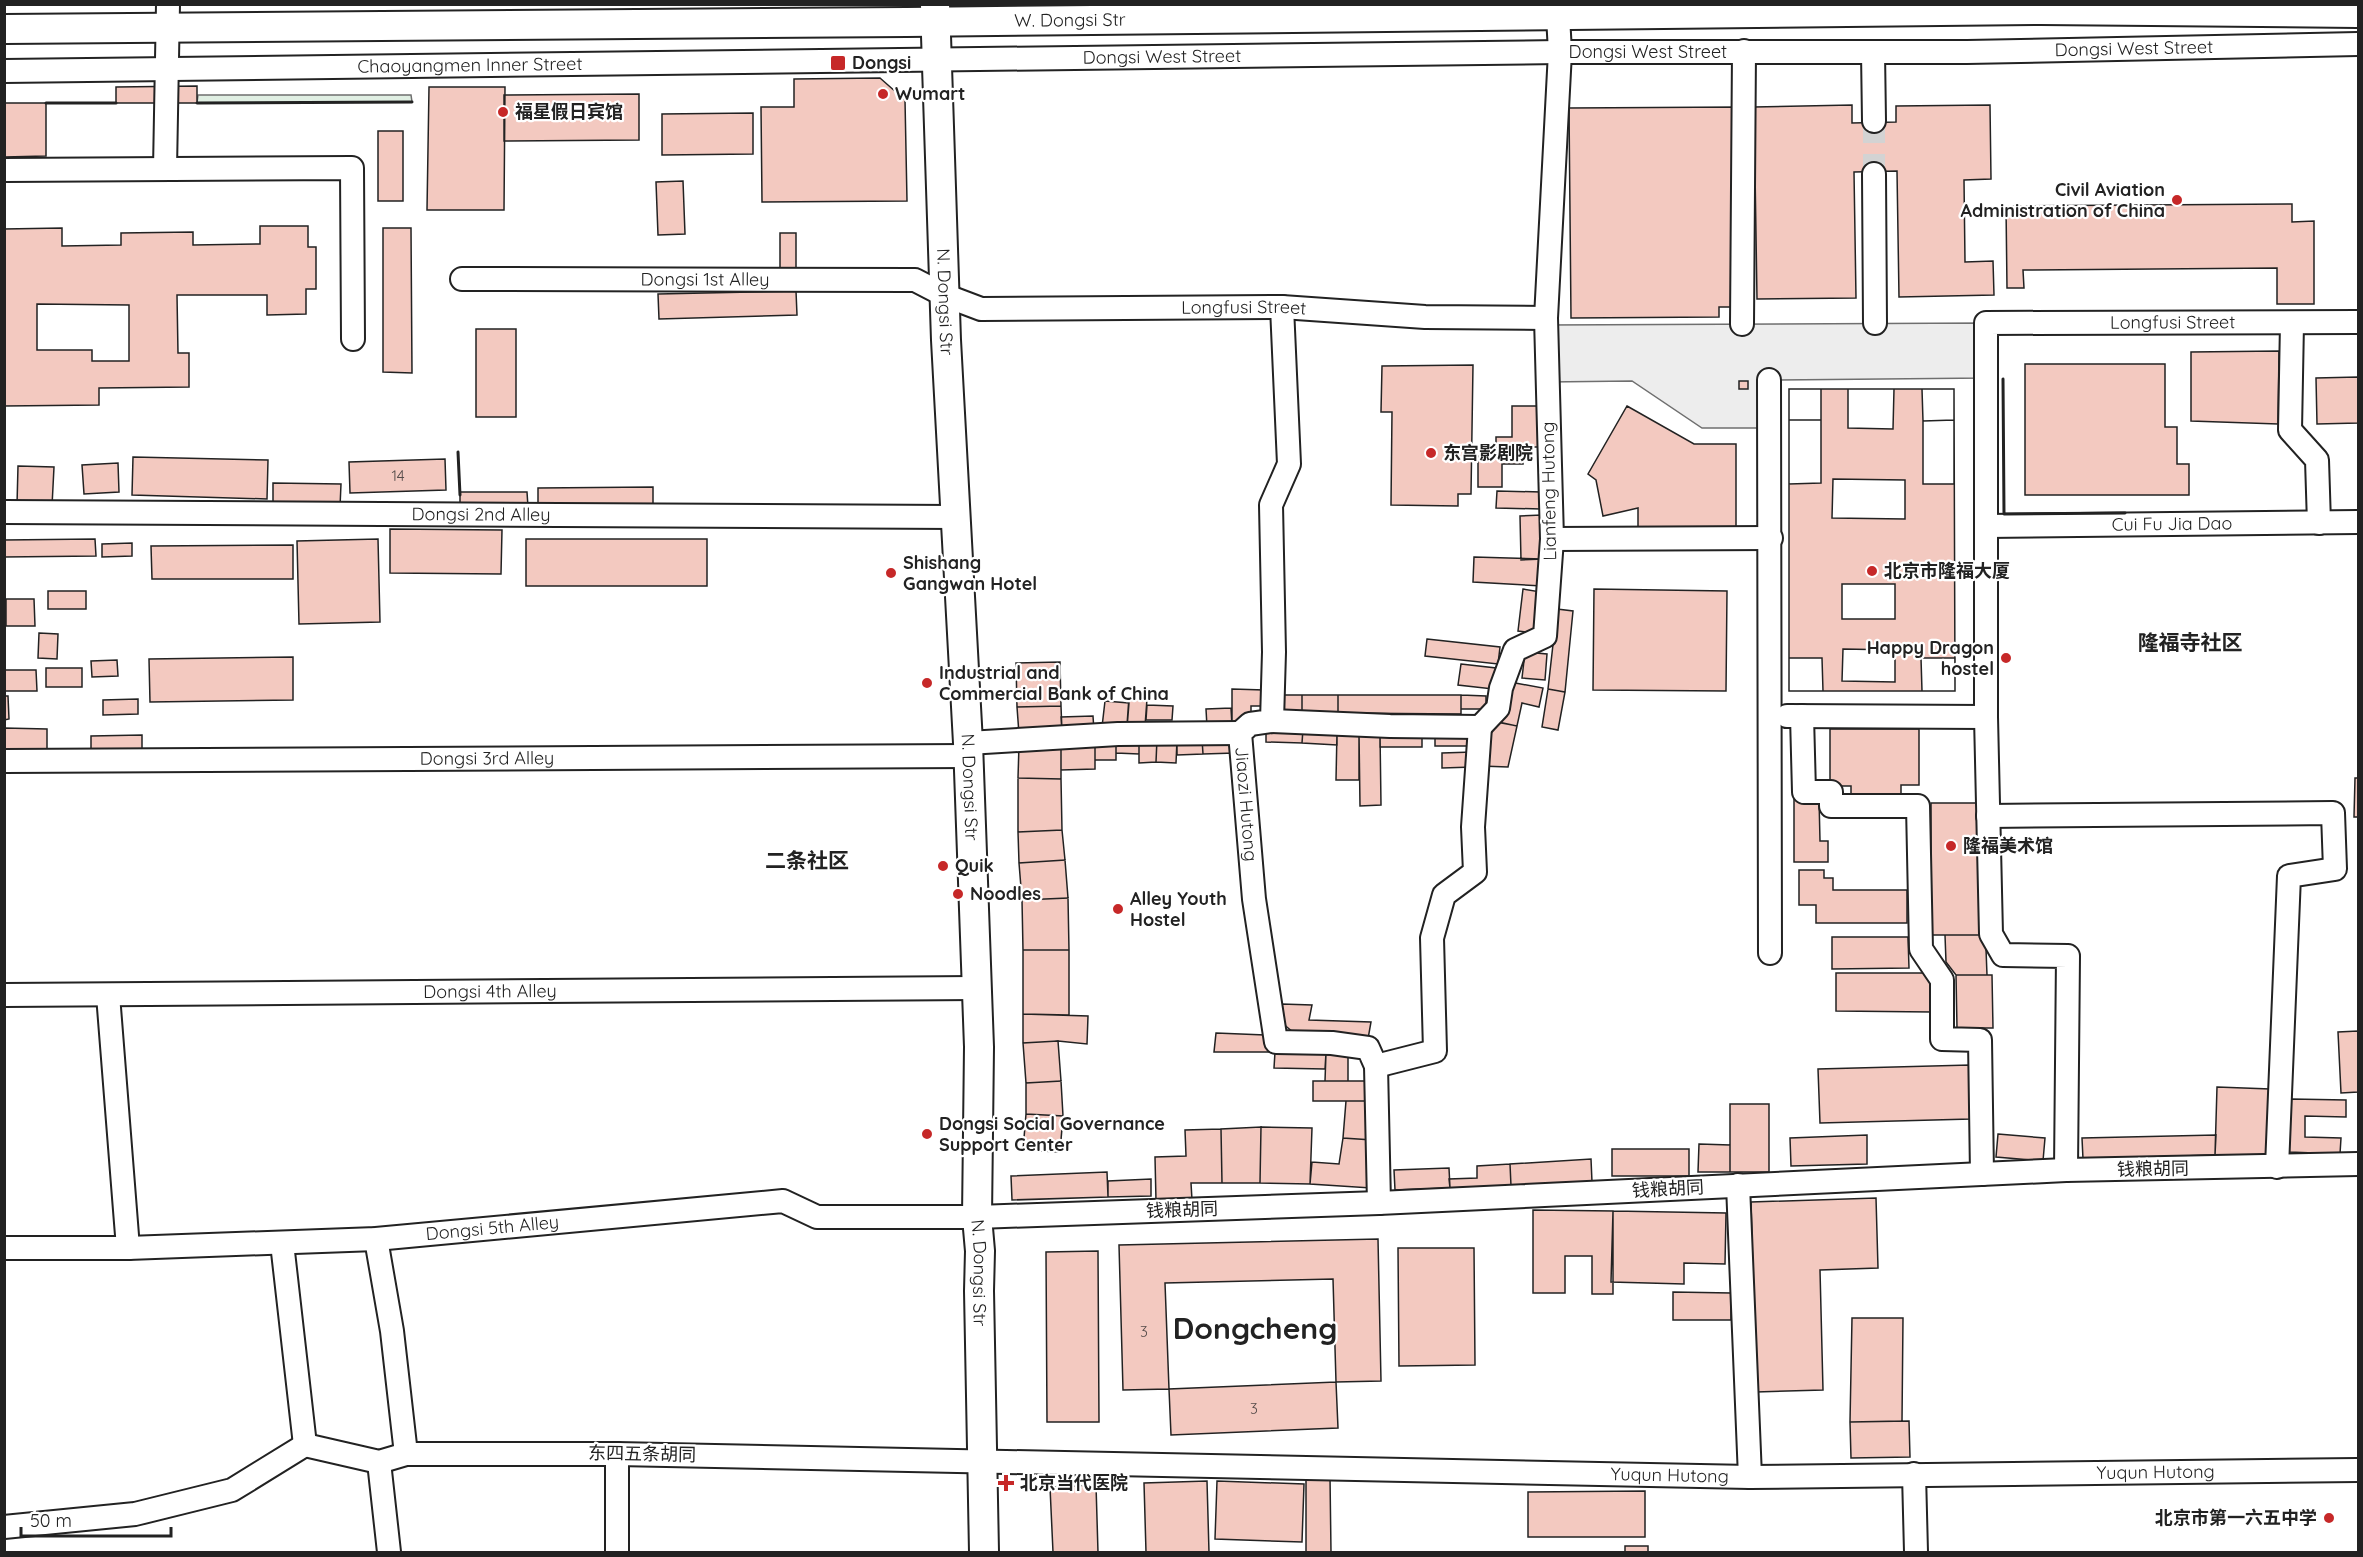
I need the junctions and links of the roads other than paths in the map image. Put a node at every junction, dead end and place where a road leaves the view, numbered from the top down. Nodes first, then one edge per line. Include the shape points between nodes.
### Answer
1 (935, 13) edge
2 (2358, 13) edge
3 (168, 16) edge
4 (1558, 16) junction
5 (4, 29) edge
6 (2358, 44) edge
7 (1744, 51) junction
8 (1560, 52) junction
9 (1873, 52) junction
10 (936, 61) junction
11 (166, 69) junction
12 (4, 71) edge
13 (1874, 121) tunnel mouth
14 (165, 169) junction
15 (4, 170) edge
16 (1874, 174) tunnel mouth
17 (462, 279) dead end
18 (944, 295) junction
19 (1282, 307) junction
20 (1546, 318) junction
21 (2358, 322) edge
22 (1875, 323) dead end
23 (2292, 323) junction
24 (1742, 324) dead end
25 (353, 339) dead end
26 (1769, 380) dead end
27 (4, 512) edge
28 (956, 517) junction
29 (2358, 522) edge
30 (2319, 523) junction
31 (1986, 526) junction
32 (1770, 538) junction
33 (1552, 539) junction
34 (1770, 716) junction
35 (1802, 716) junction
36 (1986, 717) junction
37 (1272, 721) junction
38 (1480, 727) junction
39 (1240, 733) junction
40 (968, 750) junction
41 (4, 761) edge
42 (1988, 816) junction
43 (1770, 953) dead end
44 (976, 988) junction
45 (108, 994) junction
46 (4, 995) edge
47 (1376, 1066) junction
48 (2358, 1164) edge
49 (2277, 1167) junction
50 (2066, 1170) junction
51 (1982, 1174) junction
52 (1738, 1185) junction
53 (1379, 1203) junction
54 (977, 1217) junction
55 (376, 1239) junction
56 (282, 1243) junction
57 (4, 1248) edge
58 (128, 1248) junction
59 (305, 1445) junction
60 (406, 1454) junction
61 (617, 1454) junction
62 (981, 1460) junction
63 (379, 1462) junction
64 (2358, 1470) edge
65 (1914, 1474) junction
66 (1750, 1477) junction
67 (4, 1527) edge
68 (389, 1552) edge
69 (617, 1552) edge
70 (984, 1552) edge
71 (1916, 1552) edge

1 - 3 main road
1 - 4 main road, W. Dongsi Str
1 - 10 main road, N. Dongsi Str
2 - 4 main road, W. Dongsi Str via 2041,10
3 - 5 main road
3 - 11 street
4 - 8 street, Lianfeng Hutong
6 - 9 street, Dongsi West Street
7 - 8 street, Dongsi West Street
7 - 9 street, Dongsi West Street
7 - 24 street
8 - 10 street, Dongsi West Street
8 - 20 street, Lianfeng Hutong
9 - 13 street
10 - 11 street, Chaoyangmen Inner Street
10 - 18 main road, N. Dongsi Str
11 - 12 street, Chaoyangmen Inner Street
11 - 14 street
14 - 15 street
14 - 25 street via 352,168
16 - 22 street
17 - 18 street, Dongsi 1st Alley via 915,280
18 - 19 street, Longfusi Street via 981,309
18 - 28 main road, N. Dongsi Str
19 - 20 street, Longfusi Street via 1425,317
19 - 37 street via 1289,464 1271,504
20 - 33 street, Lianfeng Hutong
21 - 23 street, Longfusi Street
23 - 30 street via 2290,430 2317,460
23 - 31 street, Longfusi Street via 1986,323
26 - 32 street
27 - 28 street, Dongsi 2nd Alley
28 - 40 main road, N. Dongsi Str
29 - 30 street, Cui Fu Jia Dao
30 - 31 street, Cui Fu Jia Dao
31 - 36 street
32 - 33 street
32 - 34 street
33 - 38 street, Lianfeng Hutong via 1545,636 1515,650 1498,708
34 - 35 street
34 - 43 street
35 - 36 street
35 - 51 street via 1804,792 1831,792 1831,806 1918,806 1920,949 1942,980 1942,1039 1980,1040
36 - 42 street
37 - 38 street
37 - 39 street, Jiaozi Hutong via 1250,724
38 - 47 street via 1473,827 1475,872 1444,895 1432,938 1435,1051
39 - 40 street, Dongsi 3rd Alley via 1118,734
39 - 47 street, Jiaozi Hutong via 1254,899 1276,1042 1368,1048
40 - 41 street, Dongsi 3rd Alley
40 - 44 main road, N. Dongsi Str
42 - 49 street via 2333,813 2336,869 2289,876
42 - 50 street via 1991,934 2004,955 2068,956
44 - 45 street, Dongsi 4th Alley
44 - 54 main road, N. Dongsi Str
45 - 46 street, Dongsi 4th Alley
45 - 58 street
47 - 53 street
48 - 49 street, 钱粮胡同
49 - 50 street, 钱粮胡同
50 - 51 street, 钱粮胡同
51 - 52 street, 钱粮胡同
52 - 53 street, 钱粮胡同
52 - 66 street
53 - 54 street, 钱粮胡同
54 - 55 street, Dongsi 5th Alley via 818,1217 783,1202
54 - 62 main road, N. Dongsi Str
55 - 56 street, Dongsi 5th Alley
55 - 60 street via 392,1331
56 - 58 street, Dongsi 5th Alley
56 - 59 street
57 - 58 street, Dongsi 5th Alley
59 - 63 street, 东四五条胡同
59 - 67 street via 232,1490 135,1514
60 - 61 street, 东四五条胡同
60 - 63 street, 东四五条胡同
61 - 62 street, 东四五条胡同
61 - 69 street
62 - 66 street, Yuqun Hutong
62 - 70 main road, N. Dongsi Str
63 - 68 street
64 - 65 street, Yuqun Hutong
65 - 66 street, Yuqun Hutong
65 - 71 street

